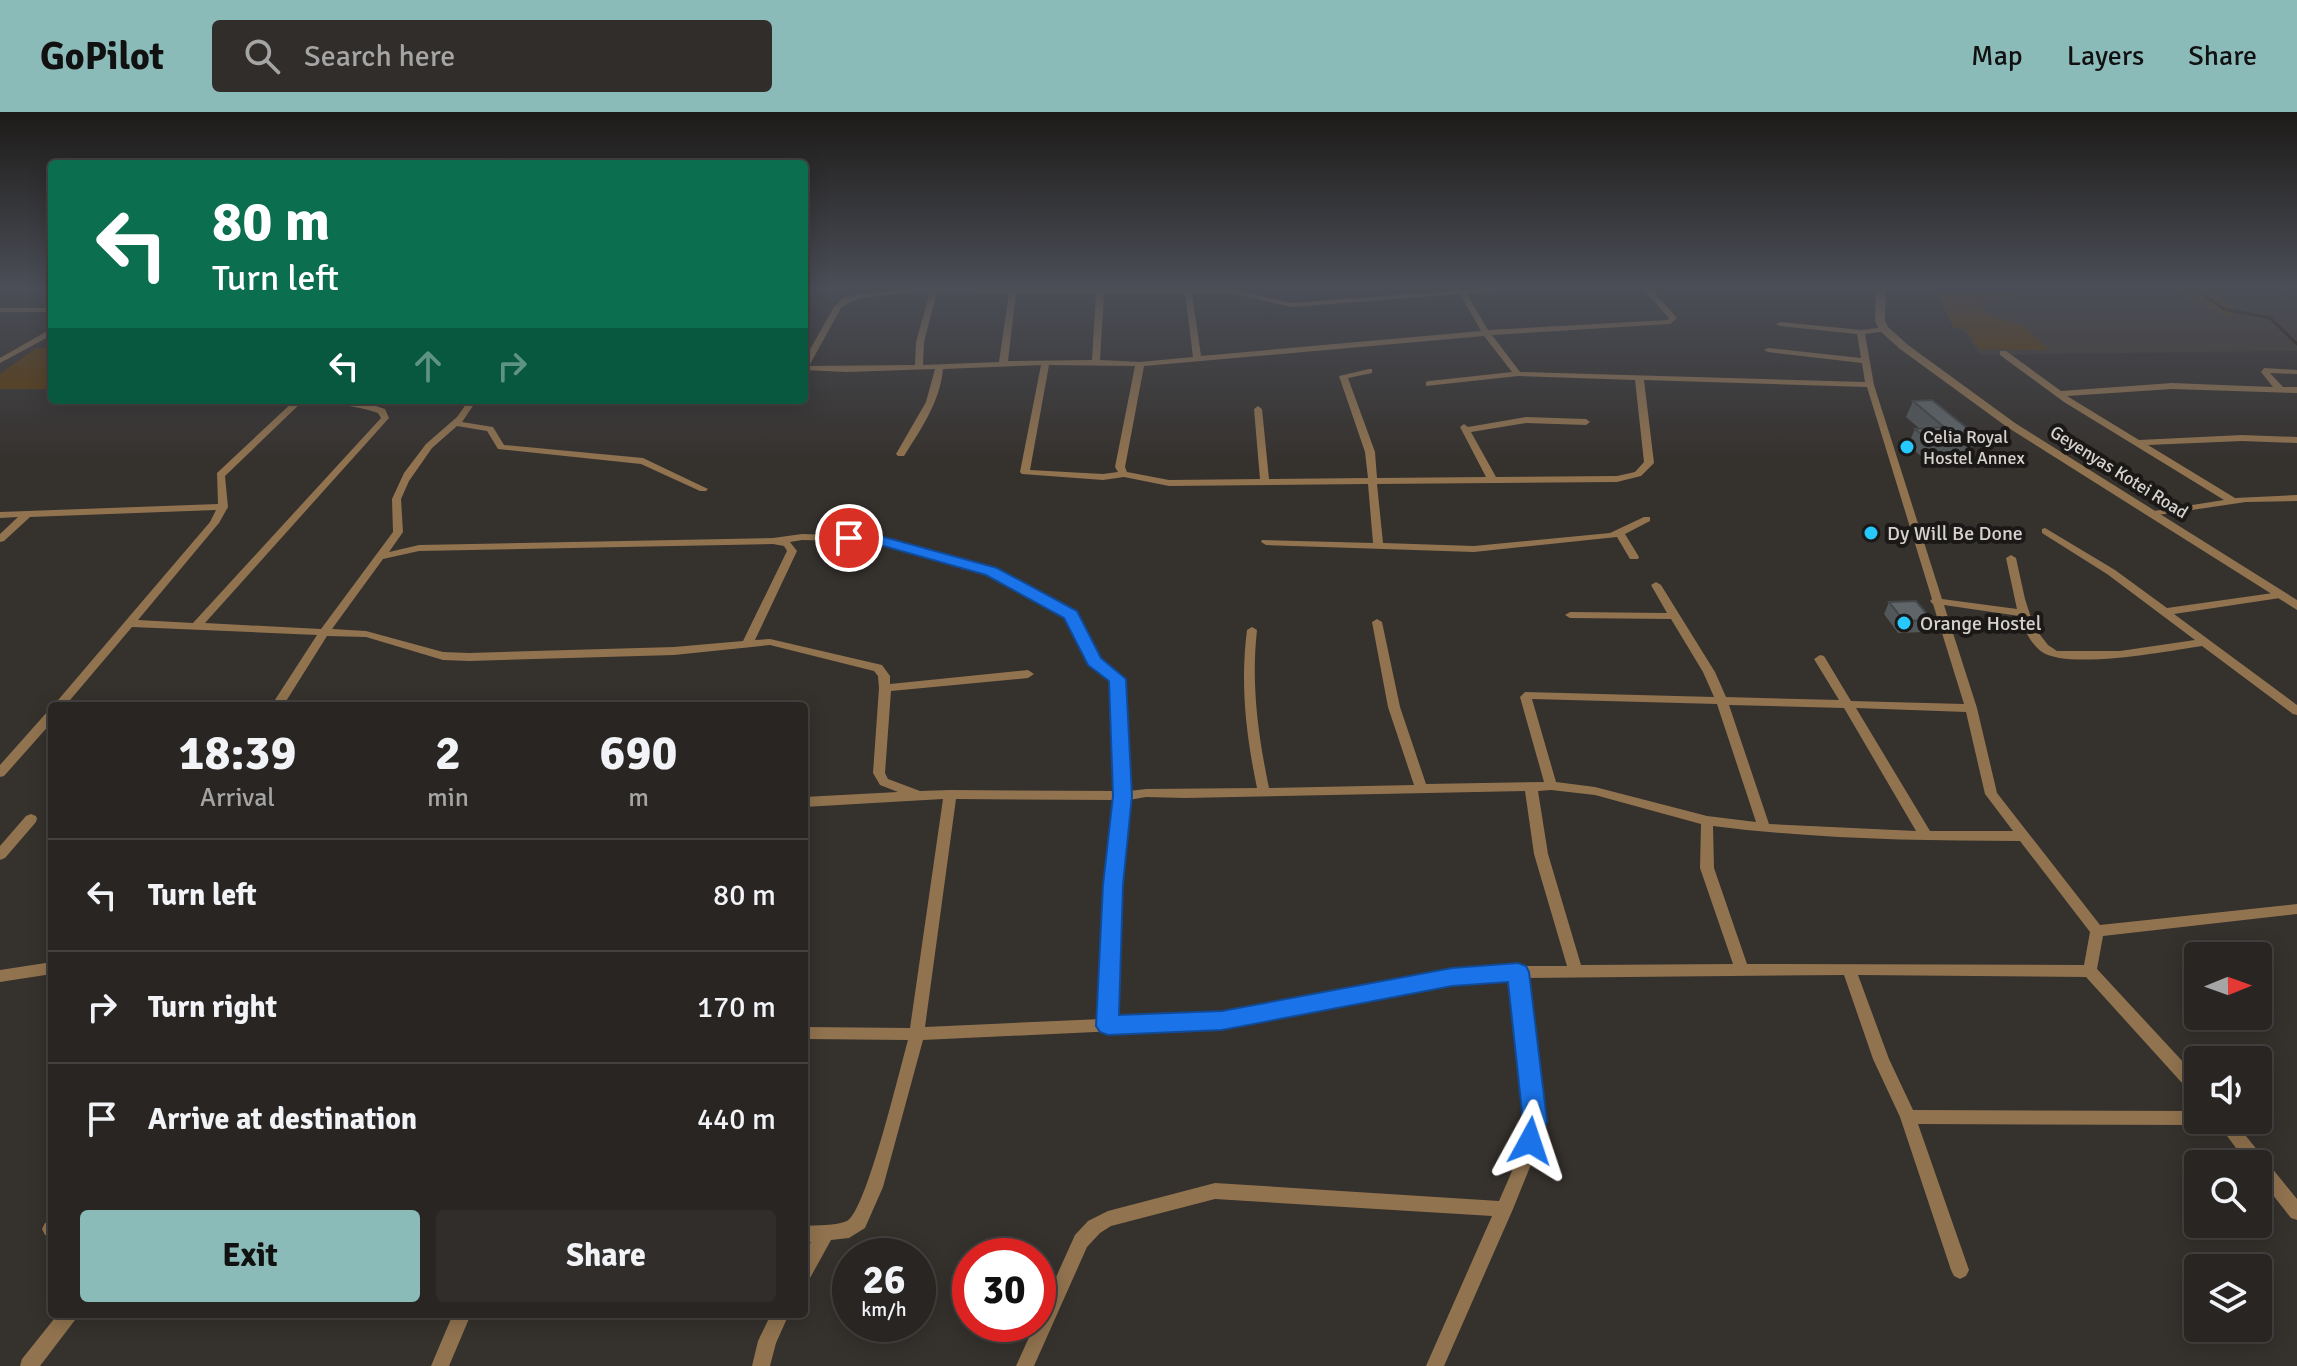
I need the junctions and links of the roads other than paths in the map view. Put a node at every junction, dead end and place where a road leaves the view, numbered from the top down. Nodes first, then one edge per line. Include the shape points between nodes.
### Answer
1 (26, 347) edge
2 (920, 347) edge
3 (1005, 347) edge
4 (1096, 347) edge
5 (1195, 347) edge
6 (1336, 347) edge
7 (1497, 347) edge
8 (1864, 347) edge
9 (1906, 347) edge
10 (1768, 350) dead end
11 (2003, 353) dead end
12 (1197, 359) junction
13 (0, 361) edge
14 (1096, 361) junction
15 (1867, 361) junction
16 (1045, 363) junction
17 (1140, 364) junction
18 (1003, 365) junction
19 (808, 367) edge
20 (919, 367) junction
21 (939, 367) junction
22 (1369, 371) dead end
23 (2297, 372) edge
24 (1518, 374) junction
25 (1639, 377) junction
26 (1429, 384) dead end
27 (1870, 385) junction
28 (2280, 389) junction
29 (2297, 390) edge
30 (2059, 394) junction
31 (296, 404) edge
32 (361, 404) edge
33 (470, 404) edge
34 (1258, 409) dead end
35 (1586, 422) dead end
36 (458, 424) junction
37 (2297, 440) edge
38 (2137, 443) junction
39 (901, 454) dead end
40 (1124, 474) junction
41 (1492, 479) junction
42 (1265, 483) junction
43 (1373, 483) junction
44 (703, 489) dead end
45 (2297, 498) edge
46 (2233, 501) junction
47 (223, 507) junction
48 (27, 514) junction
49 (2154, 514) junction
50 (0, 515) edge
51 (1647, 519) dead end
52 (2045, 531) dead end
53 (1620, 534) junction
54 (0, 539) edge
55 (393, 539) junction
56 (773, 541) junction
57 (1266, 542) dead end
58 (1378, 544) junction
59 (419, 548) junction
60 (378, 557) junction
61 (1634, 557) dead end
62 (2011, 558) dead end
63 (1656, 585) dead end
64 (2280, 595) junction
65 (1935, 601) junction
66 (2297, 606) edge
67 (2164, 612) junction
68 (2023, 613) junction
69 (1570, 615) dead end
70 (1674, 616) junction
71 (1377, 622) dead end
72 (128, 623) junction
73 (197, 625) junction
74 (1252, 630) dead end
75 (324, 632) junction
76 (2204, 642) junction
77 (748, 643) junction
78 (1820, 659) dead end
79 (1028, 674) dead end
80 (885, 688) junction
81 (1721, 699) junction
82 (62, 702) edge
83 (280, 702) edge
84 (1850, 706) junction
85 (1971, 708) junction
86 (2297, 711) edge
87 (48, 719) edge
88 (0, 773) edge
89 (1551, 786) junction
90 (1531, 787) junction
91 (1421, 788) junction
92 (1264, 792) junction
93 (950, 794) junction
94 (1123, 796) junction
95 (923, 797) junction
96 (808, 805) edge
97 (31, 819) dead end
98 (1707, 821) junction
99 (1764, 828) junction
100 (1926, 836) junction
101 (2021, 836) junction
102 (0, 855) edge
103 (2297, 909) edge
104 (2097, 931) junction
105 (48, 969) edge
106 (1742, 969) junction
107 (1849, 969) junction
108 (1576, 971) junction
109 (2090, 971) junction
110 (1518, 972) junction
111 (0, 976) edge
112 (1108, 1026) junction
113 (808, 1033) edge
114 (917, 1034) junction
115 (2184, 1074) edge
116 (1908, 1117) junction
117 (2184, 1118) edge
118 (2234, 1134) edge
119 (1505, 1209) junction
120 (2297, 1212) edge
121 (808, 1234) edge
122 (825, 1234) junction
123 (808, 1265) edge
124 (1960, 1270) dead end
125 (66, 1318) edge
126 (460, 1318) edge
127 (778, 1318) edge
128 (29, 1366) edge
129 (440, 1366) edge
130 (761, 1366) edge
131 (1025, 1366) edge
132 (1435, 1366) edge

1 - 13 street
2 - 20 street
3 - 18 street
4 - 14 street
5 - 12 street
6 - 12 street
7 - 24 street
8 - 15 street
9 - 49 street, Geyenyas Kotei Road via 2011,425
10 - 15 street
11 - 30 street
12 - 17 street
14 - 16 street
14 - 17 street
15 - 27 street
16 - 18 street
16 - 40 street via 1025,472
17 - 40 street via 1120,467
18 - 21 street
19 - 20 street
20 - 21 street
21 - 39 street via 926,413
22 - 43 street via 1343,376 1370,452
23 - 28 street via 2265,372
24 - 25 street
24 - 26 street
25 - 27 street
25 - 41 street via 1649,463 1638,474 1617,479
27 - 65 street
28 - 29 street
28 - 30 street via 2172,386
30 - 38 street
31 - 47 street via 220,475
32 - 73 street via 382,411 385,418
33 - 36 street
34 - 42 street
35 - 41 street via 1526,420 1465,428
36 - 44 street via 490,429 501,447 643,461
36 - 55 street via 434,441 398,492 399,524
37 - 38 street
38 - 46 street
40 - 42 street via 1169,483
41 - 43 street
42 - 43 street
43 - 58 street
45 - 46 street
46 - 49 street
47 - 48 street
47 - 72 street
48 - 50 street
48 - 54 street
49 - 64 street, Geyenyas Kotei Road
51 - 53 street
52 - 67 street
53 - 58 street via 1474,549
53 - 61 street
55 - 59 street
55 - 60 street
56 - 59 street
56 - 77 street via 792,551
56 - 94 street via 873,539 991,572 1071,615 1094,661 1117,679
57 - 58 street
59 - 60 street
60 - 75 street
62 - 68 street
63 - 70 street
64 - 66 street, Geyenyas Kotei Road
64 - 67 street
65 - 68 street
65 - 85 street
67 - 76 street
68 - 76 street via 2040,646 2055,654 2120,655
69 - 70 street
70 - 81 street
71 - 91 street via 1394,707
72 - 73 street
72 - 82 street
73 - 75 street
74 - 92 street via 1248,719
75 - 77 street via 366,634 443,656 469,657 674,651
75 - 83 street
76 - 86 street
77 - 80 street via 770,642 866,663 878,668
78 - 84 street
79 - 80 street
80 - 95 street via 879,773 884,782
81 - 84 street
81 - 89 street via 1529,695
81 - 99 street
84 - 85 street
84 - 100 street
85 - 101 street via 1991,794
87 - 88 street
89 - 90 street
89 - 98 street via 1595,791
90 - 91 street
90 - 108 street via 1541,854
91 - 92 street
92 - 94 street
93 - 94 street
93 - 95 street
93 - 114 street
94 - 112 street via 1113,885
95 - 96 street
97 - 102 street
98 - 99 street
98 - 106 street via 1707,868
99 - 100 street
100 - 101 street
101 - 104 street
103 - 104 street
104 - 109 street
105 - 111 street
106 - 107 street
106 - 108 street
107 - 109 street
107 - 116 street
108 - 110 street
109 - 115 street
110 - 112 street via 1452,977 1222,1020
110 - 119 street via 1535,1121
112 - 114 street
113 - 114 street
114 - 122 street via 867,1207 849,1230
116 - 117 street
116 - 124 street
118 - 120 street
119 - 131 street via 1215,1191 1108,1219 1081,1241
119 - 132 street
121 - 122 street
122 - 123 street
125 - 128 street
126 - 129 street
127 - 130 street

